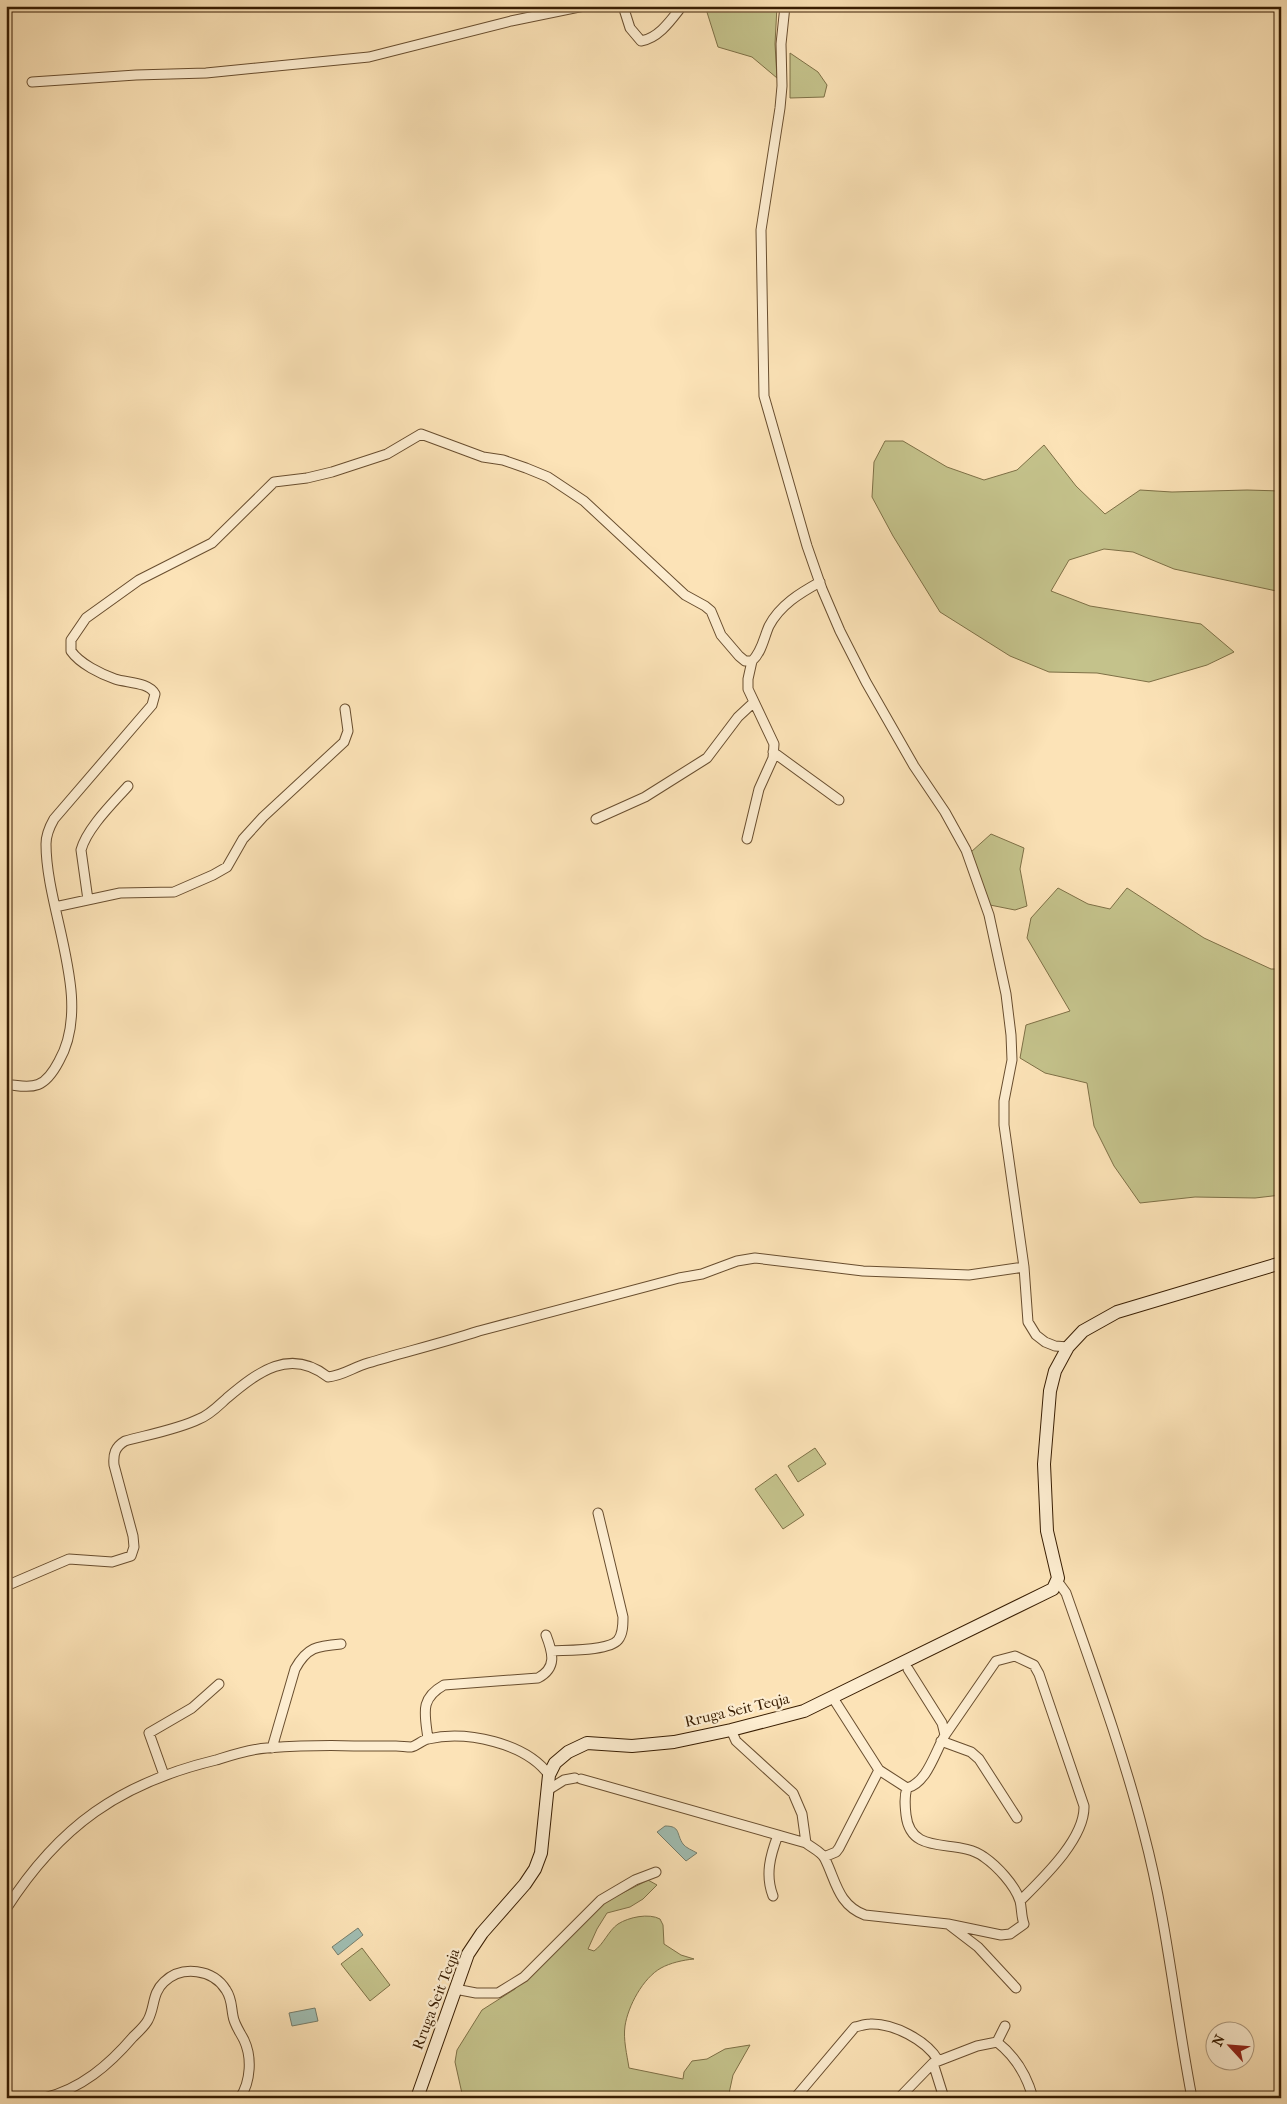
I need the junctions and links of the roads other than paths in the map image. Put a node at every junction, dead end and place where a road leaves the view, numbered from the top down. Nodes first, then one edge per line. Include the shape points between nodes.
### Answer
1 (584, 6) edge
2 (623, 6) edge
3 (682, 6) edge
4 (784, 6) edge
5 (32, 82) dead end
6 (820, 582) junction
7 (752, 661) junction
8 (753, 703) junction
9 (345, 709) dead end
10 (773, 752) junction
11 (128, 786) dead end
12 (839, 800) dead end
13 (596, 819) dead end
14 (747, 839) dead end
15 (88, 900) junction
16 (54, 907) junction
17 (6, 1084) edge
18 (1281, 1263) edge
19 (1024, 1268) junction
20 (1068, 1347) junction
21 (598, 1513) dead end
22 (1058, 1582) junction
23 (6, 1586) edge
24 (546, 1635) dead end
25 (341, 1644) dead end
26 (552, 1651) junction
27 (908, 1669) dead end
28 (219, 1684) dead end
29 (833, 1698) junction
30 (731, 1730) junction
31 (943, 1738) junction
32 (428, 1739) junction
33 (272, 1748) junction
34 (879, 1770) junction
35 (550, 1775) junction
36 (164, 1776) junction
37 (907, 1788) junction
38 (548, 1790) junction
39 (1017, 1818) dead end
40 (778, 1835) junction
41 (806, 1843) junction
42 (824, 1857) junction
43 (656, 1872) dead end
44 (773, 1896) dead end
45 (1020, 1901) junction
46 (6, 1909) edge
47 (948, 1924) junction
48 (1016, 1988) dead end
49 (455, 1989) junction
50 (1005, 2026) dead end
51 (997, 2042) junction
52 (935, 2061) junction
53 (44, 2098) edge
54 (240, 2098) edge
55 (418, 2098) edge
56 (795, 2098) edge
57 (899, 2098) edge
58 (944, 2098) edge
59 (1033, 2098) edge
60 (1192, 2098) edge

1 - 5 street via 369,56 206,73
2 - 3 street via 630,28 641,41 657,34
4 - 6 street via 780,108 761,230 762,382 806,546
6 - 7 street via 778,612 757,657
6 - 19 street via 866,682 966,850 989,915 1011,1035 1012,1060 1004,1101 1004,1125
7 - 8 street via 748,689
7 - 16 street via 745,661 739,656 721,635 705,606 685,595 584,500 526,468 421,434 387,454 332,472 274,482 212,543 139,580 86,618 71,640 71,652 82,662 114,678 149,687 156,694 152,705 54,818 49,828 46,844
8 - 10 street via 774,744
8 - 13 street via 738,717 707,758 645,797
9 - 15 street via 348,731 344,742 263,817 243,839 227,866 182,890 120,893
10 - 12 street
10 - 14 street via 759,789
11 - 15 street via 83,842 81,850
15 - 16 street
16 - 17 street via 71,988 70,1034 54,1072 44,1082 32,1086
18 - 20 main road via 1117,1312 1083,1331
19 - 20 street via 1026,1311 1032,1330 1045,1342
19 - 23 street via 969,1275 863,1271 755,1258 479,1331 337,1376 328,1377 306,1364 275,1366 248,1381 199,1420 118,1445 113,1455 114,1465 133,1536 131,1556 112,1562 69,1559
20 - 22 main road via 1055,1371 1050,1391 1044,1464 1047,1531
21 - 26 street via 623,1617 623,1631 609,1646
22 - 29 main road, Rruga Seit Teqja via 1050,1591
22 - 60 street via 1066,1593 1119,1746 1144,1834 1162,1913
24 - 26 street
25 - 33 street via 319,1646 299,1661
26 - 32 street via 552,1663 546,1674 538,1678 444,1684 433,1691 426,1701
27 - 31 street via 942,1723
28 - 36 street via 192,1708 150,1733
29 - 30 main road, Rruga Seit Teqja via 804,1711
29 - 34 street
30 - 35 main road, Rruga Seit Teqja via 674,1742 632,1746 587,1743 555,1763
30 - 41 street via 736,1741 793,1793 802,1814
31 - 37 street via 923,1776 914,1786
31 - 39 street via 971,1752 979,1760
31 - 45 street via 996,1661 1015,1656 1034,1665 1084,1806 1084,1816 1057,1863
32 - 33 street via 412,1747
32 - 35 street via 464,1736 498,1742 542,1765
33 - 36 street via 194,1765
34 - 37 street
34 - 42 street via 839,1848
35 - 38 main road, Rruga Seit Teqja
36 - 46 street via 122,1794 72,1830 26,1879
37 - 45 street via 906,1814 913,1835 922,1841 965,1848 983,1856 1006,1880
38 - 40 street via 564,1780 578,1779
38 - 49 main road, Rruga Seit Teqja via 541,1854 535,1869 468,1954
40 - 41 street
40 - 44 street via 769,1862
41 - 42 street
42 - 47 street via 842,1900 856,1912
43 - 49 street via 601,1900 524,1977 498,1993
45 - 47 street via 1024,1924 1010,1934 992,1934
47 - 48 street via 978,1947
49 - 55 main road, Rruga Seit Teqja
50 - 51 street
51 - 52 street
51 - 59 street via 1011,2053 1030,2086
52 - 56 street via 925,2043 888,2026 870,2024 855,2027
52 - 57 street
52 - 58 street
53 - 54 street via 67,2090 106,2066 148,2020 160,1986 175,1975 194,1971 218,1980 232,2001 233,2017 250,2059

